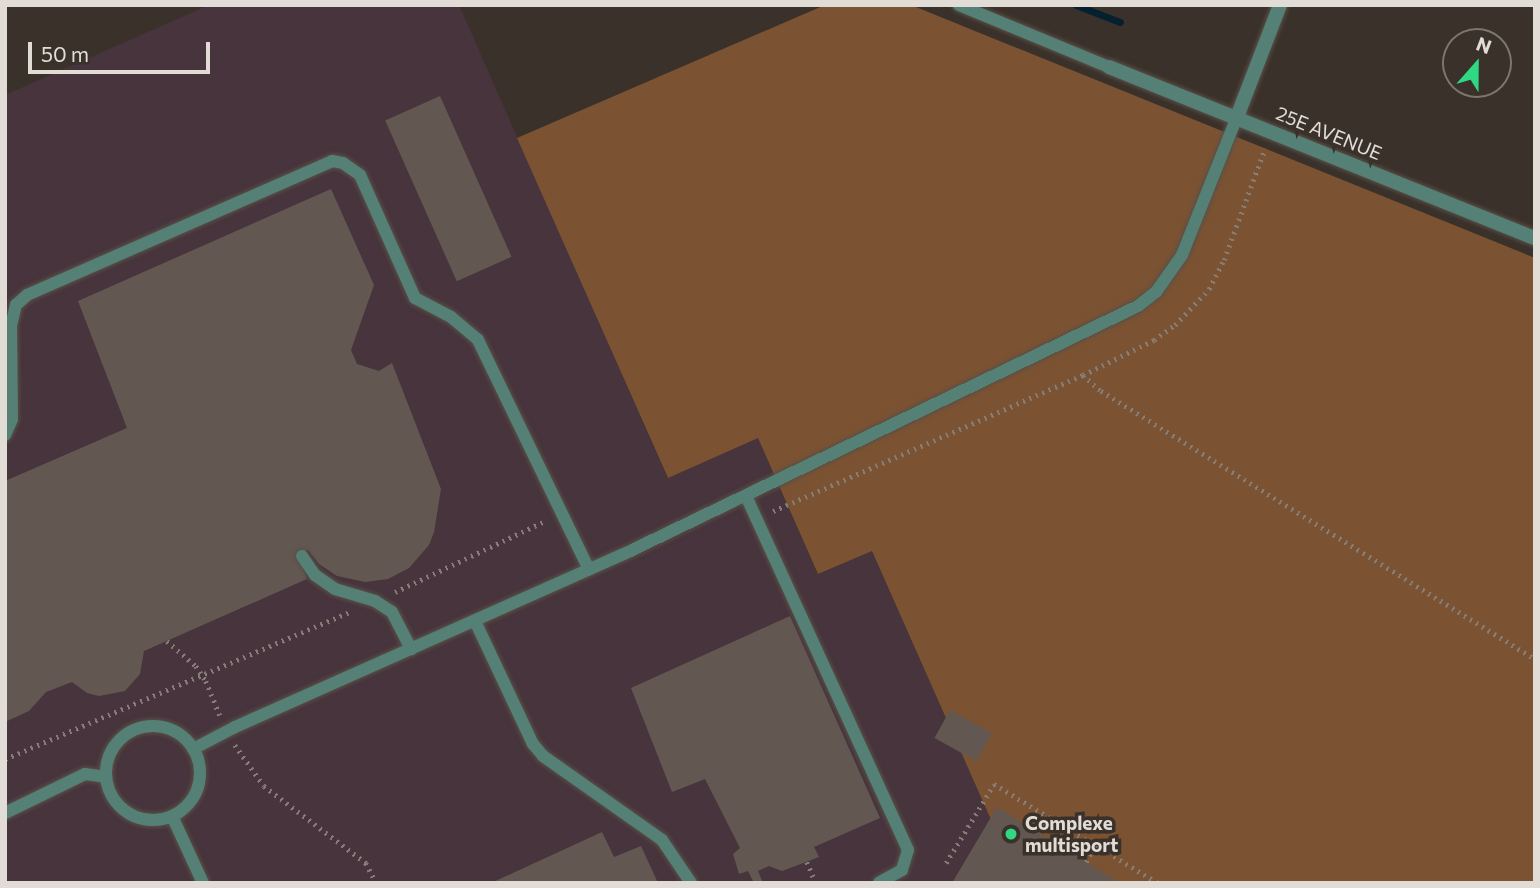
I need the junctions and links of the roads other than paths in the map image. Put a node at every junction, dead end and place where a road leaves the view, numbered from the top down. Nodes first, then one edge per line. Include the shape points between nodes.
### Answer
1 (959, 5) edge
2 (1280, 5) edge
3 (1109, 67) joint
4 (1237, 117) junction
5 (1535, 238) edge
6 (5, 435) edge
7 (746, 496) junction
8 (302, 556) dead end
9 (589, 570) junction
10 (475, 621) junction
11 (411, 649) junction
12 (193, 749) junction
13 (106, 776) junction
14 (5, 813) edge
15 (172, 816) junction
16 (203, 883) edge
17 (691, 883) edge
18 (879, 883) edge

1 - 3 lane
2 - 4 street
3 - 4 street, 25E AVENUE
4 - 5 street, 25E AVENUE
4 - 7 lane via 1182,255 1156,292 1112,319
6 - 9 lane via 12,419 11,326 16,305 27,295 332,161 343,163 360,175 415,299 451,317 478,340
7 - 9 lane
7 - 18 lane via 908,850 902,870
8 - 11 lane via 315,575 335,589 375,601 392,612
9 - 10 lane
10 - 11 lane
10 - 17 lane via 542,756 662,840
11 - 12 lane
12 - 13 lane via 169,729 138,729 114,748
12 - 15 lane via 200,779 195,795
13 - 14 lane via 85,774
13 - 15 lane via 117,804 129,813 158,820
15 - 16 lane

